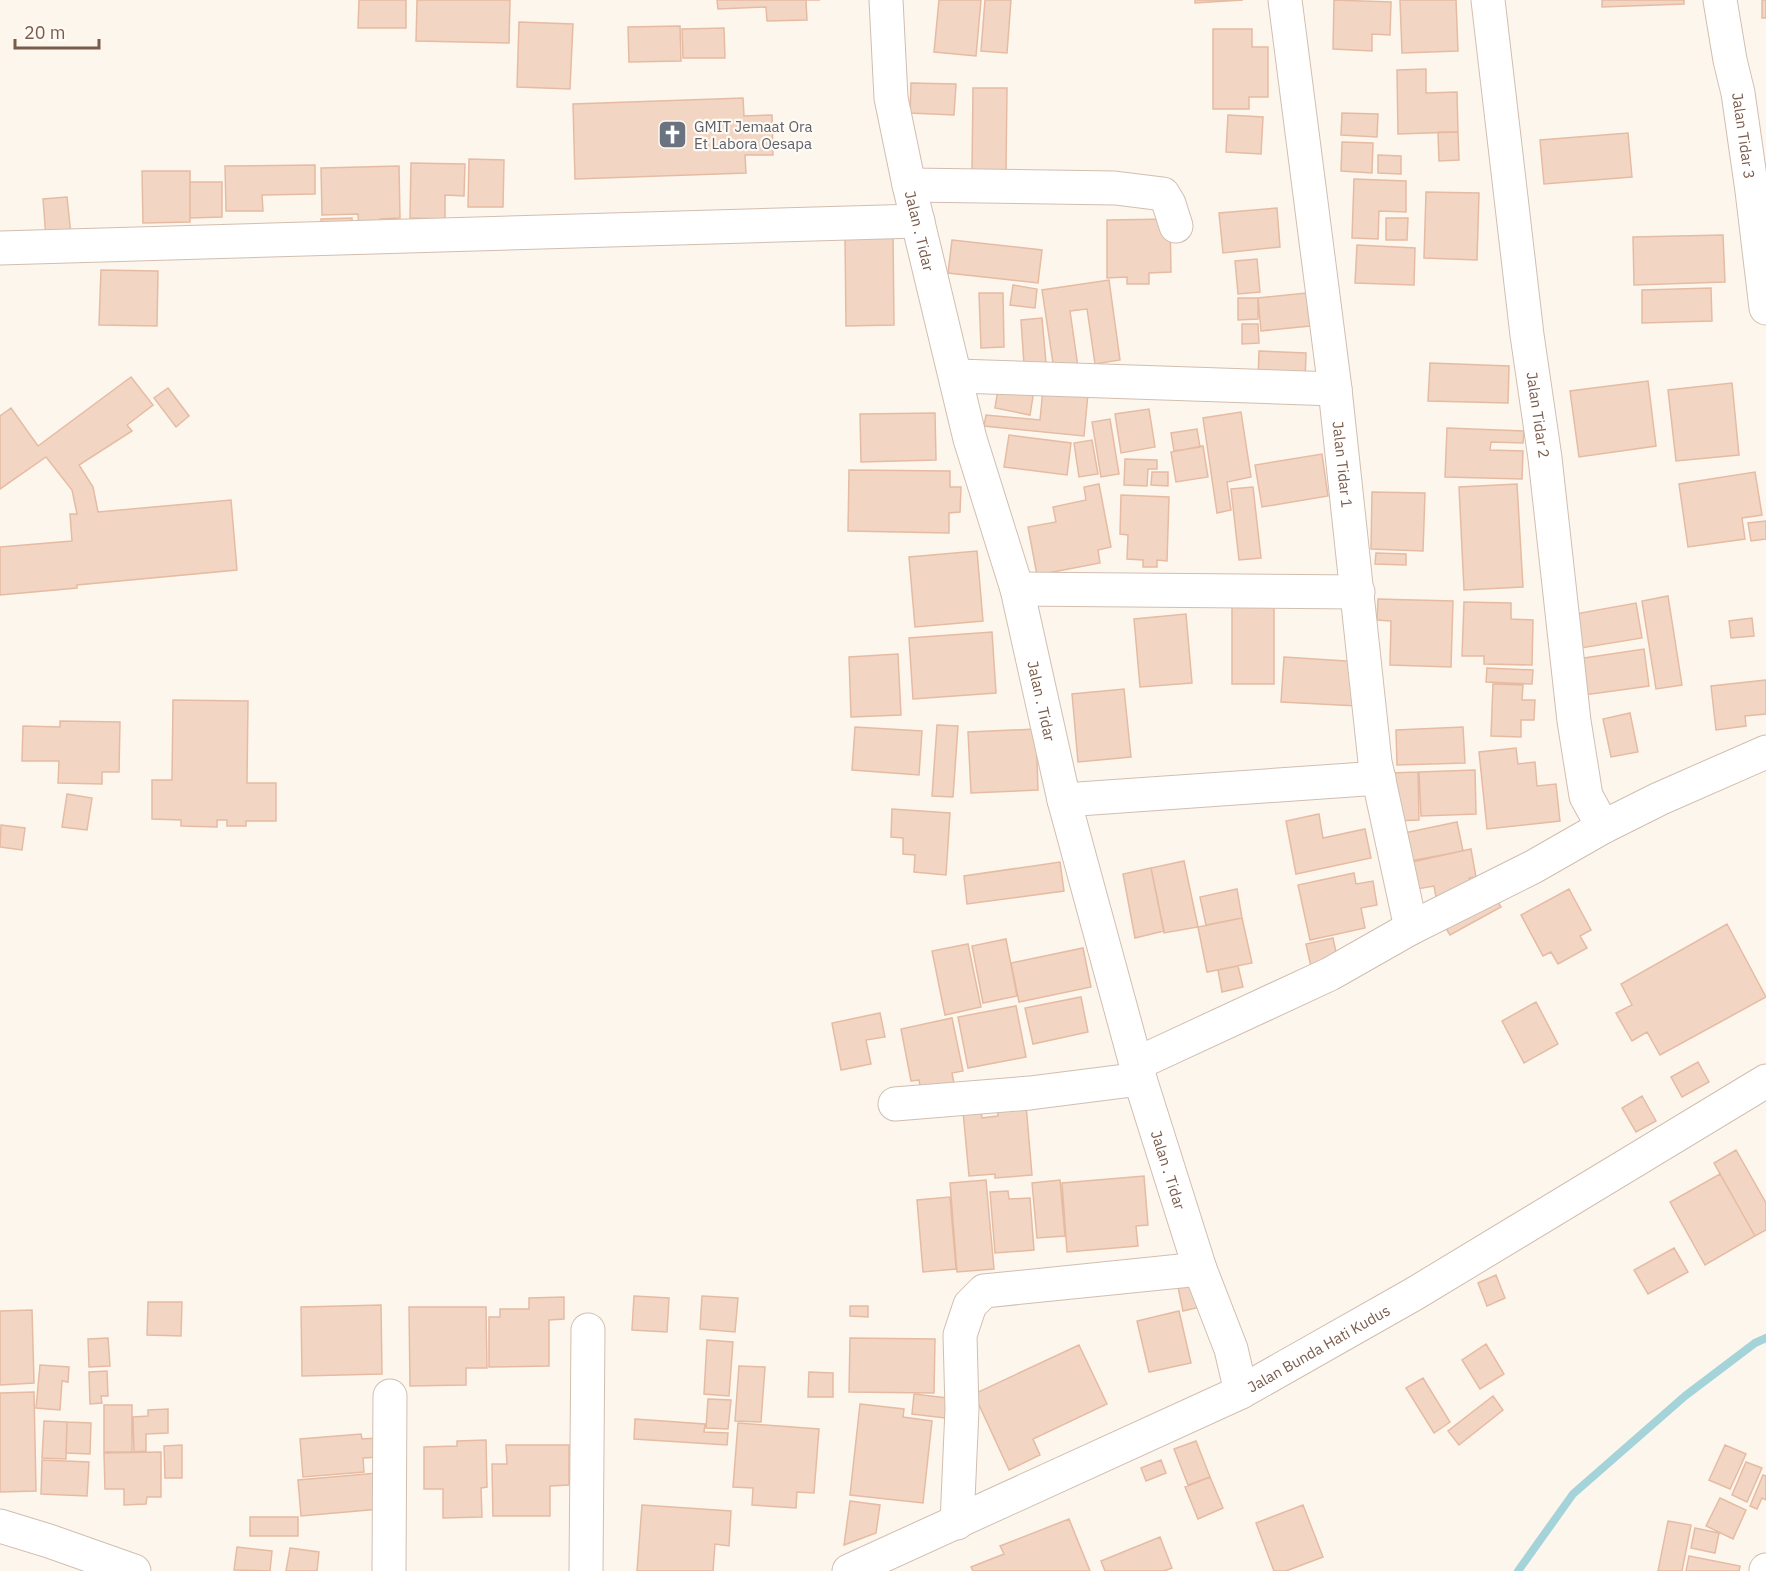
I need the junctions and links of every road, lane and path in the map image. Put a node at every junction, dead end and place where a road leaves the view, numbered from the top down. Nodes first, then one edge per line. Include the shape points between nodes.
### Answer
1 (886, 0) edge
2 (1285, 0) edge
3 (1488, 0) edge
4 (1720, 0) edge
5 (909, 185) junction
6 (918, 221) junction
7 (1176, 226) dead end
8 (0, 248) edge
9 (1766, 308) edge
10 (957, 376) junction
11 (1335, 389) junction
12 (1017, 589) junction
13 (1358, 592) junction
14 (1766, 752) edge
15 (1379, 778) junction
16 (1064, 800) junction
17 (1603, 827) junction
18 (1411, 928) junction
19 (1138, 1071) junction
20 (1766, 1081) edge
21 (895, 1104) dead end
22 (1200, 1269) junction
23 (588, 1330) dead end
24 (1241, 1392) junction
25 (390, 1396) dead end
26 (957, 1523) junction
27 (0, 1526) edge
28 (134, 1571) edge
29 (389, 1571) edge
30 (586, 1571) edge
31 (849, 1571) edge

1 - 5 street, Jalan . Tidar via 891,98
2 - 11 street, Jalan Tidar 1
3 - 17 street, Jalan Tidar 2 via 1579,751 1586,796
4 - 9 street, Jalan Tidar 3 via 1748,158
5 - 6 street, Jalan . Tidar
5 - 7 street via 1115,188 1163,194
6 - 8 street
6 - 10 street, Jalan . Tidar
10 - 11 street
10 - 12 street, Jalan . Tidar via 970,439
11 - 13 street, Jalan Tidar 1
12 - 13 street
12 - 16 street, Jalan . Tidar
13 - 15 street, Jalan Tidar 1
14 - 17 street
15 - 16 street
15 - 18 street, Jalan Tidar 1
16 - 19 street, Jalan . Tidar
17 - 18 street
18 - 19 street via 1330,974
19 - 21 street via 1030,1093
19 - 22 street, Jalan . Tidar
20 - 24 street, Jalan Bunda Hati Kudus via 1414,1294
22 - 24 street, Jalan . Tidar via 1231,1349
22 - 26 street via 984,1291 970,1305 960,1335 962,1409
23 - 30 street
24 - 26 street, Jalan Bunda Hati Kudus
25 - 29 street
26 - 31 street, Jalan Bunda Hati Kudus
27 - 28 street

